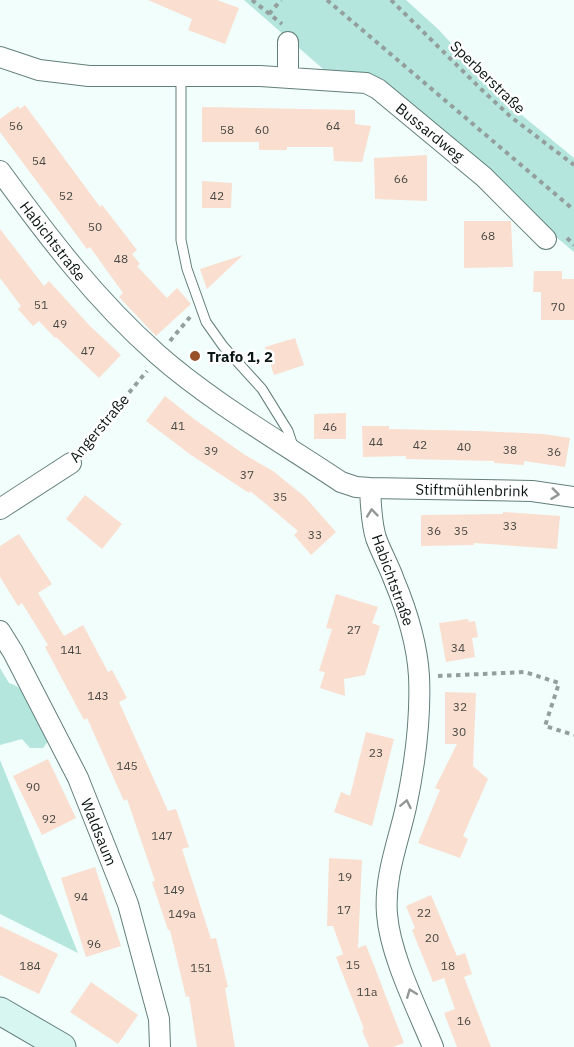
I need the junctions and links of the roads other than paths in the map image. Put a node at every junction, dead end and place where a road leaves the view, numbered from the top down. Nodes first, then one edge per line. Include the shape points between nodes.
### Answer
1 (288, 42) dead end
2 (0, 57) edge
3 (181, 77) junction
4 (288, 78) junction
5 (0, 171) edge
6 (546, 239) dead end
7 (294, 451) junction
8 (71, 463) road end
9 (370, 488) junction
10 (574, 497) edge
11 (0, 509) edge
12 (0, 631) edge
13 (0, 1011) edge
14 (62, 1047) edge
15 (160, 1047) edge
16 (433, 1047) edge

1 - 4 street
2 - 3 street, Bussardweg via 39,70 89,76
3 - 4 street, Bussardweg
3 - 7 lane via 181,240 187,269 206,322 262,389 288,430
4 - 6 street, Bussardweg via 366,83 378,89 484,177
5 - 7 street, Habichtstraße via 83,280 159,356
7 - 9 street, Habichtstraße via 341,482
8 - 11 street, Angerstraße
9 -> 10 street, Stiftmühlenbrink via 532,491
16 -> 9 street, Habichtstraße via 390,940 387,914 386,890 416,750 419,676 406,608 376,538
12 - 15 street, Waldsaum via 78,778 128,904 159,1019
13 - 14 main road

